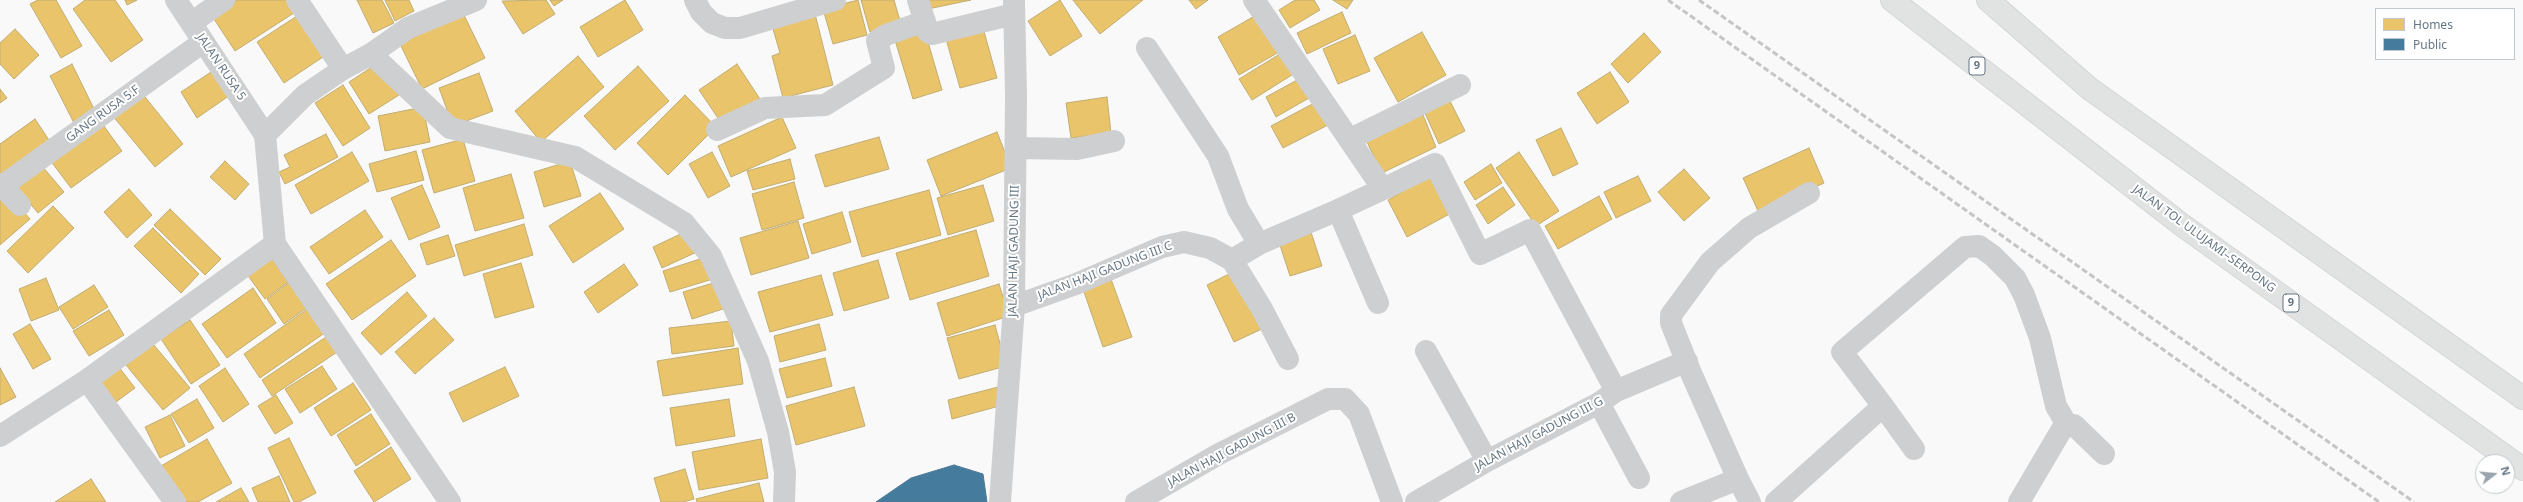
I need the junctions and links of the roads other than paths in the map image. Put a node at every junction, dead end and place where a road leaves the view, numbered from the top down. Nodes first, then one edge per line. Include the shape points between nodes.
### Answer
1 (176, 0) edge
2 (224, 0) edge
3 (297, 0) edge
4 (476, 0) edge
5 (696, 0) edge
6 (834, 0) edge
7 (918, 0) edge
8 (1254, 0) edge
9 (1892, 0) edge
10 (1988, 0) edge
11 (2008, 0) edge
12 (1014, 7) edge
13 (925, 21) junction
14 (191, 23) junction
15 (203, 42) junction
16 (1147, 48) dead end
17 (371, 54) junction
18 (343, 69) junction
19 (1460, 85) dead end
20 (2090, 89) junction
21 (717, 130) dead end
22 (265, 135) junction
23 (1350, 139) junction
24 (1114, 141) dead end
25 (1016, 148) junction
26 (1, 185) edge
27 (1383, 189) junction
28 (1809, 193) dead end
29 (20, 206) dead end
30 (1333, 212) junction
31 (276, 244) junction
32 (1259, 244) junction
33 (1232, 260) junction
34 (1378, 303) dead end
35 (1014, 306) junction
36 (1426, 351) dead end
37 (1288, 359) dead end
38 (1686, 360) junction
39 (87, 380) junction
40 (1608, 397) junction
41 (2523, 398) edge
42 (1883, 406) junction
43 (2067, 425) junction
44 (0, 436) edge
45 (1914, 449) dead end
46 (2104, 454) dead end
47 (1487, 461) junction
48 (2523, 469) edge
49 (1639, 478) dead end
50 (1738, 479) junction
51 (174, 502) edge
52 (450, 502) edge
53 (784, 502) edge
54 (1000, 502) edge
55 (1136, 502) edge
56 (1392, 502) edge
57 (1416, 502) edge
58 (1681, 502) edge
59 (1750, 502) edge
60 (1776, 502) edge
61 (2019, 502) edge

1 - 14 street, JALAN RUSA 5
2 - 14 street
3 - 18 street
4 - 17 street via 408,28
5 - 6 street via 701,12 712,22 725,28 740,28
7 - 13 street
8 - 23 street
9 - 48 highway, JALAN TOL ULUJAMI–SERPONG / 9 via 2182,225
10 - 20 highway
11 - 20 highway
12 - 13 street via 938,34 928,32
12 - 25 street, JALAN HAJI GADUNG III
13 - 21 street via 886,35 877,41 884,68 825,106 765,108
14 - 15 street, JALAN RUSA 5
15 - 22 street, JALAN RUSA 5
15 - 26 street, GANG RUSA 5.F
16 - 32 street via 1218,156 1238,209
17 - 18 street
17 - 53 street via 450,128 575,157 684,223 711,256 758,361 778,432 785,472
18 - 22 street via 305,95
19 - 23 street
20 - 41 highway
22 - 31 street
23 - 27 street
24 - 25 street via 1077,149
25 - 35 street, JALAN HAJI GADUNG III
26 - 29 street
27 - 30 street
27 - 40 street via 1435,164 1480,254 1530,230
28 - 38 street via 1749,228 1710,262 1676,307 1671,315 1671,323
30 - 32 street
30 - 34 street
31 - 39 street
31 - 52 street
32 - 33 street
33 - 35 street, JALAN HAJI GADUNG III C via 1210,248 1184,242 1162,247 1076,284
33 - 37 street
35 - 54 street, JALAN HAJI GADUNG III
36 - 47 street
38 - 40 street, JALAN HAJI GADUNG III G
38 - 50 street
39 - 44 street
39 - 51 street
40 - 47 street, JALAN HAJI GADUNG III G
40 - 49 street
42 - 43 street via 1842,352 1965,247 1979,246 2015,278 2024,295 2040,338 2056,406
42 - 45 street
42 - 60 street
43 - 46 street via 2074,425
43 - 61 street via 2062,429
47 - 57 street, JALAN HAJI GADUNG III G
50 - 58 street
50 - 59 street
55 - 56 street, JALAN HAJI GADUNG III B via 1218,455 1328,399 1346,398 1359,414

